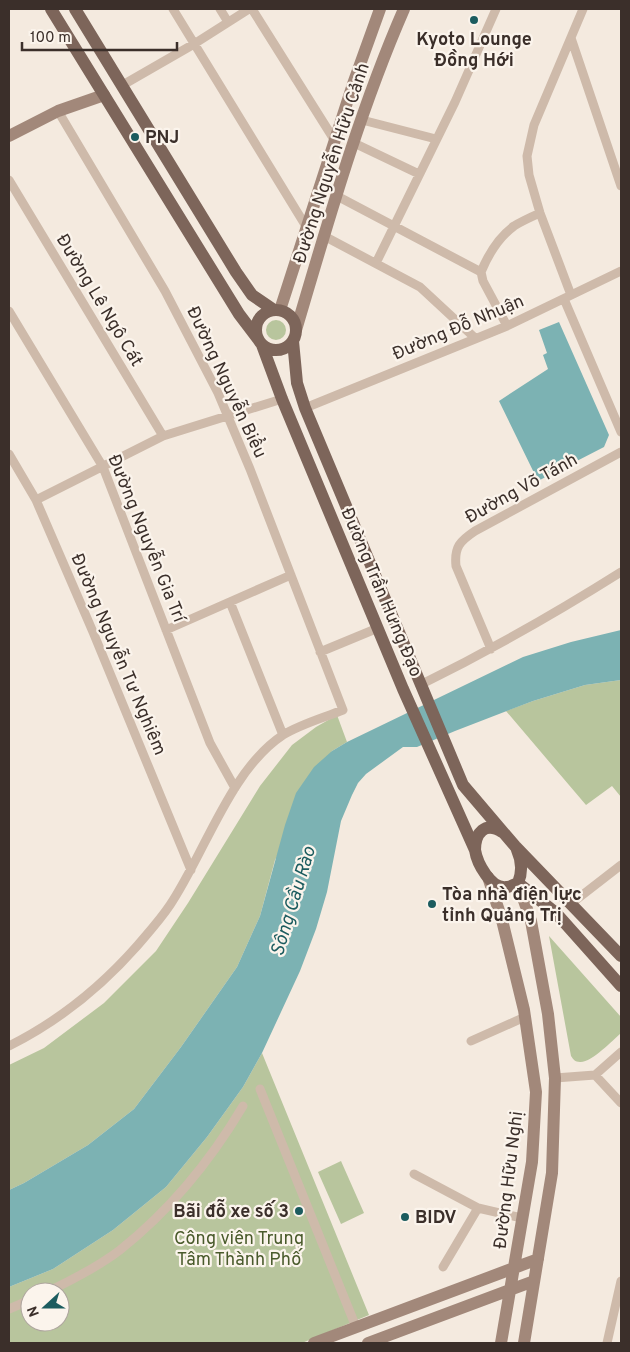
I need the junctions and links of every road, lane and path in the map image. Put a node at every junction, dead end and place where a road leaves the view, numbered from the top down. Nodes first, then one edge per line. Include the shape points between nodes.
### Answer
1 (51, 9) edge
2 (75, 9) edge
3 (173, 9) edge
4 (220, 9) edge
5 (250, 9) edge
6 (380, 9) edge
7 (404, 9) edge
8 (496, 9) edge
9 (583, 9) edge
10 (228, 22) junction
11 (571, 38) junction
12 (194, 44) junction
13 (121, 86) junction
14 (104, 95) junction
15 (58, 111) junction
16 (362, 120) junction
17 (9, 136) edge
18 (436, 139) junction
19 (335, 141) junction
20 (354, 143) junction
21 (419, 174) junction
22 (9, 180) edge
23 (621, 186) edge
24 (337, 196) junction
25 (540, 213) junction
26 (394, 227) junction
27 (307, 228) junction
28 (324, 236) junction
29 (376, 262) junction
30 (481, 272) junction
31 (621, 272) edge
32 (568, 297) junction
33 (277, 310) junction
34 (9, 311) edge
35 (507, 326) junction
36 (295, 336) junction
37 (475, 338) junction
38 (260, 342) junction
39 (282, 399) junction
40 (305, 408) junction
41 (228, 416) junction
42 (621, 432) edge
43 (164, 436) junction
44 (621, 452) edge
45 (9, 454) edge
46 (103, 467) junction
47 (36, 500) junction
48 (621, 572) edge
49 (291, 575) junction
50 (230, 602) junction
51 (378, 628) junction
52 (166, 630) junction
53 (491, 649) junction
54 (320, 652) junction
55 (422, 690) junction
56 (283, 735) junction
57 (235, 788) junction
58 (504, 833) junction
59 (515, 846) junction
60 (475, 850) junction
61 (621, 865) edge
62 (191, 870) junction
63 (488, 876) junction
64 (518, 883) junction
65 (572, 904) junction
66 (621, 956) edge
67 (621, 986) edge
68 (525, 1018) junction
69 (471, 1041) dead end
70 (9, 1046) edge
71 (621, 1052) edge
72 (595, 1075) junction
73 (554, 1078) junction
74 (260, 1089) dead end
75 (621, 1104) edge
76 (244, 1106) dead end
77 (414, 1174) dead end
78 (478, 1208) junction
79 (522, 1218) junction
80 (538, 1259) junction
81 (443, 1268) dead end
82 (514, 1268) junction
83 (534, 1280) junction
84 (621, 1281) edge
85 (68, 1282) edge
86 (510, 1290) junction
87 (356, 1327) junction
88 (314, 1343) edge
89 (362, 1343) edge
90 (368, 1343) edge
91 (501, 1343) edge
92 (524, 1343) edge
93 (607, 1343) edge

1 - 14 main road, Đường Trần Hưng Đạo
2 - 13 main road
3 - 12 street
4 - 10 street
5 - 10 street
5 - 19 street
6 - 19 main road, Đường Nguyễn Hữu Cảnh
7 - 16 main road, Đường Nguyễn Hữu Cảnh
8 - 18 street
9 - 11 street
10 - 12 street
11 - 23 street
11 - 25 street via 534,125 527,156
12 - 13 street
12 - 27 street
13 - 14 main road
13 - 33 main road via 252,295
14 - 15 main road
14 - 38 main road, Đường Trần Hưng Đạo via 239,314
15 - 17 main road
15 - 41 street, Đường Nguyễn Biểu via 165,291
16 - 18 street
16 - 20 main road, Đường Nguyễn Hữu Cảnh
18 - 21 street
19 - 27 main road, Đường Nguyễn Hữu Cảnh
20 - 21 street
20 - 24 main road, Đường Nguyễn Hữu Cảnh
21 - 26 street
22 - 43 street, Đường Lê Ngô Cát
24 - 26 street
24 - 28 main road, Đường Nguyễn Hữu Cảnh
25 - 30 street via 507,233 488,254
25 - 32 street
26 - 29 street
26 - 30 street
27 - 33 main road, Đường Nguyễn Hữu Cảnh
28 - 29 street
28 - 36 main road, Đường Nguyễn Hữu Cảnh
29 - 37 street via 420,287
30 - 35 street via 483,282
31 - 32 street, Đường Đỗ Nhuận
32 - 35 street, Đường Đỗ Nhuận
32 - 42 street
33 - 36 main road via 292,317
33 - 38 main road via 265,313 259,320 256,329
34 - 46 street, Đường Nguyễn Gia Trí
35 - 37 street, Đường Đỗ Nhuận
36 - 38 main road via 290,345 281,350 271,350
36 - 40 main road, Đường Trần Hưng Đạo via 298,383
37 - 40 street, Đường Đỗ Nhuận
38 - 39 main road, Đường Trần Hưng Đạo
39 - 41 street
39 - 51 main road, Đường Trần Hưng Đạo
40 - 55 main road, Đường Trần Hưng Đạo
41 - 43 street
41 - 49 street, Đường Nguyễn Biểu
43 - 46 street
44 - 53 street, Đường Võ Tánh via 460,542 455,555 456,566
45 - 47 street, Đường Nguyễn Tư Nghiêm
46 - 47 street
46 - 52 street, Đường Nguyễn Gia Trí
47 - 62 street, Đường Nguyễn Tư Nghiêm
48 - 53 street
49 - 50 street
49 - 54 street, Đường Nguyễn Biểu
50 - 52 street
50 - 56 street
51 - 54 street
51 - 60 main road, Đường Trần Hưng Đạo
52 - 57 street, Đường Nguyễn Gia Trí via 210,743
53 - 55 street
54 - 56 street, Đường Nguyễn Biểu via 343,710
55 - 58 main road, Đường Trần Hưng Đạo via 462,785
56 - 57 street via 258,758
57 - 62 street
58 - 59 main road
58 - 60 main road via 497,828 480,831
59 - 64 main road via 522,868
59 - 65 main road
60 - 63 main road, Đường Trần Hưng Đạo via 479,864
61 - 65 street
62 - 70 street via 170,905 116,969 75,1006
63 - 64 main road via 503,887
63 - 68 main road, Đường Hữu Nghị
64 - 67 main road via 556,913
64 - 73 main road via 531,921 548,1014
65 - 66 main road
68 - 69 street
68 - 79 main road, Đường Hữu Nghị via 536,1092 532,1162
71 - 72 street
72 - 73 street
72 - 75 street
73 - 80 main road via 552,1173
74 - 87 street
76 - 85 street via 186,1186 152,1223 118,1251
77 - 78 street
78 - 79 street
78 - 81 street
79 - 82 main road, Đường Hữu Nghị
80 - 82 main road
80 - 83 main road
82 - 86 main road, Đường Hữu Nghị
82 - 87 main road
83 - 86 main road
83 - 92 main road
84 - 93 street
86 - 90 main road
86 - 91 main road, Đường Hữu Nghị
87 - 88 main road
87 - 89 main road

